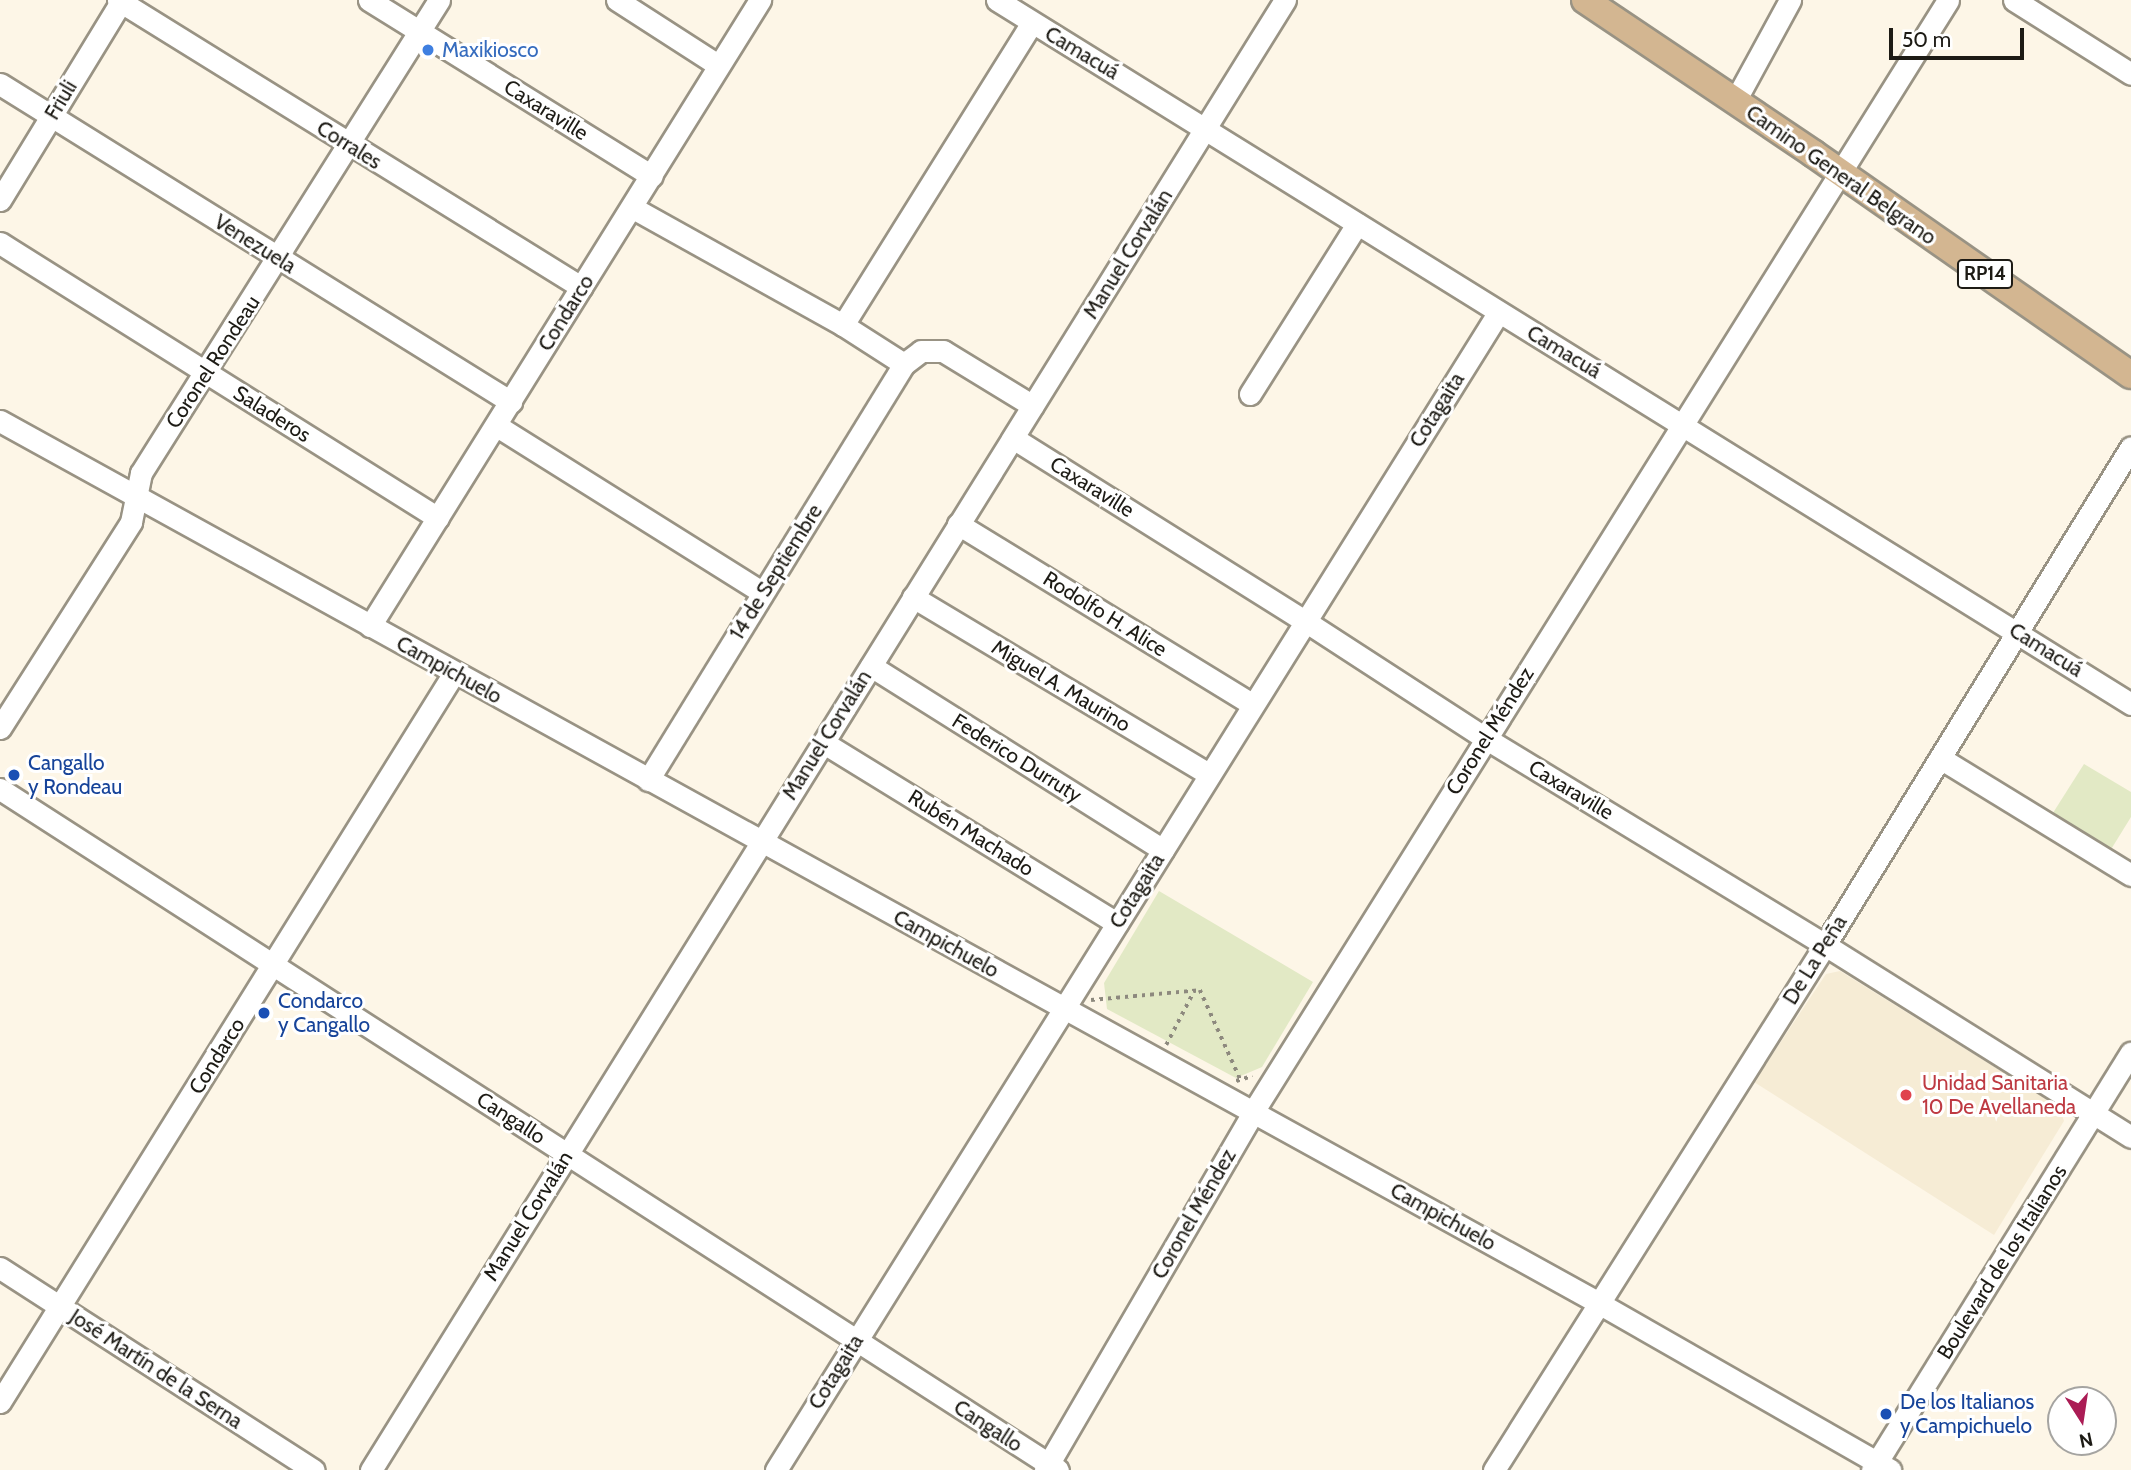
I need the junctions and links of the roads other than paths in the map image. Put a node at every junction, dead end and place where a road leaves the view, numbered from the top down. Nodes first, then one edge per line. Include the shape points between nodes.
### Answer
1 (369, 0) edge
2 (439, 0) edge
3 (617, 0) edge
4 (760, 0) edge
5 (997, 0) edge
6 (1285, 0) edge
7 (1585, 0) edge
8 (1790, 0) edge
9 (1948, 0) edge
10 (2014, 0) edge
11 (121, 1) edge
12 (1032, 23) junction
13 (419, 31) junction
14 (718, 65) junction
15 (2131, 74) edge
16 (0, 84) edge
17 (1735, 101) junction
18 (52, 116) junction
19 (1205, 129) junction
20 (348, 145) junction
21 (1840, 172) junction
22 (652, 176) junction
23 (0, 200) edge
24 (633, 208) junction
25 (1357, 224) junction
26 (0, 243) edge
27 (278, 258) junction
28 (581, 287) junction
29 (1498, 313) junction
30 (843, 325) junction
31 (904, 364) junction
32 (207, 371) junction
33 (2131, 375) edge
34 (1250, 394) dead end
35 (511, 402) junction
36 (1034, 406) junction
37 (0, 421) edge
38 (1683, 425) junction
39 (497, 426) junction
40 (1013, 438) junction
41 (2131, 447) edge
42 (137, 498) junction
43 (438, 518) junction
44 (958, 524) junction
45 (762, 592) junction
46 (914, 597) junction
47 (1306, 621) junction
48 (370, 626) junction
49 (2018, 632) junction
50 (871, 666) junction
51 (454, 673) junction
52 (1252, 704) junction
53 (2131, 704) edge
54 (0, 727) edge
55 (1485, 738) junction
56 (824, 743) junction
57 (1940, 758) junction
58 (1209, 774) junction
59 (648, 780) junction
60 (0, 789) edge
61 (759, 842) junction
62 (1163, 850) junction
63 (2131, 875) edge
64 (1117, 923) junction
65 (1825, 945) junction
66 (273, 966) junction
67 (1064, 1009) junction
68 (2131, 1053) edge
69 (1246, 1108) junction
70 (2094, 1114) junction
71 (2131, 1137) edge
72 (567, 1154) junction
73 (0, 1268) edge
74 (1597, 1303) junction
75 (59, 1306) junction
76 (855, 1341) junction
77 (0, 1402) edge
78 (1879, 1467) edge
79 (1051, 1468) edge
80 (313, 1470) edge
81 (371, 1470) edge
82 (776, 1470) edge
83 (1494, 1470) edge

1 - 13 street, Caxaraville
2 - 13 street, Coronel Rondeau
3 - 14 street
4 - 14 street, Condarco
5 - 12 street, Camacuá
6 - 19 street, Manuel Corvalán
7 - 17 main road, Camino General Belgrano / RP14
8 - 17 street
9 - 21 street, Coronel Méndez
10 - 15 street
11 - 18 street, Friuli
11 - 20 street, Corrales
12 - 19 street, Camacuá
12 - 30 street
13 - 20 street, Coronel Rondeau
13 - 22 street, Caxaraville
14 - 22 street, Condarco
16 - 18 street, Venezuela
17 - 21 main road, Camino General Belgrano / RP14
18 - 23 street, Friuli
18 - 27 street, Venezuela
19 - 25 street, Camacuá
19 - 36 street, Manuel Corvalán
20 - 27 street, Coronel Rondeau
20 - 28 street, Corrales
21 - 33 main road, Camino General Belgrano / RP14
21 - 38 street, Coronel Méndez
22 - 24 street, Condarco
24 - 28 street, Condarco
24 - 30 street
25 - 29 street, Camacuá
25 - 34 street
26 - 32 street, Saladeros
27 - 32 street, Coronel Rondeau
27 - 35 street, Venezuela
28 - 35 street, Condarco
29 - 38 street, Camacuá
29 - 47 street, Cotagaita
30 - 31 street
31 - 36 street via 921,351 943,351
31 - 45 street, 14 de Septiembre
32 - 42 street, Coronel Rondeau via 141,473
32 - 43 street, Saladeros
35 - 39 street, Condarco
36 - 40 street, Manuel Corvalán
37 - 42 street, Campichuelo
38 - 49 street, Camacuá
38 - 55 street, Coronel Méndez
39 - 43 street, Condarco
39 - 45 street
40 - 44 street, Manuel Corvalán
40 - 47 street, Caxaraville
41 - 49 street, De La Peña
42 - 48 street, Campichuelo
42 - 54 street, Coronel Rondeau via 131,522
43 - 48 street, Condarco
44 - 46 street, Manuel Corvalán
44 - 52 street, Rodolfo H. Alice
45 - 59 street, 14 de Septiembre
46 - 50 street, Manuel Corvalán
46 - 58 street, Miguel A. Maurino
47 - 52 street, Cotagaita
47 - 55 street, Caxaraville
48 - 51 street, Campichuelo
49 - 53 street, Camacuá
49 - 57 street, De La Peña
50 - 56 street, Manuel Corvalán
50 - 62 street, Federico Durruty
51 - 59 street, Campichuelo
51 - 66 street, Condarco
52 - 58 street, Cotagaita
55 - 65 street, Caxaraville
55 - 69 street, Coronel Méndez
56 - 61 street, Manuel Corvalán
56 - 64 street, Rubén Machado
57 - 63 street
57 - 65 street, De La Peña
58 - 62 street, Cotagaita
59 - 61 street, Campichuelo
60 - 66 street, Cangallo
61 - 67 street, Campichuelo
61 - 72 street, Manuel Corvalán
62 - 64 street, Cotagaita
64 - 67 street, Cotagaita
65 - 70 street, Caxaraville
65 - 74 street, De La Peña
66 - 72 street, Cangallo
66 - 75 street, Condarco
67 - 69 street, Campichuelo
67 - 76 street, Cotagaita
68 - 70 street, Boulevard de los Italianos
69 - 74 street, Campichuelo
69 - 79 street, Coronel Méndez
70 - 71 street, Caxaraville
70 - 78 street, Boulevard de los Italianos
72 - 76 street, Cangallo
72 - 81 street, Manuel Corvalán
73 - 75 street, José Martín de la Serna
74 - 78 street, Campichuelo
74 - 83 street, De La Peña
75 - 77 street, Condarco
75 - 80 street, José Martín de la Serna
76 - 79 street, Cangallo
76 - 82 street, Cotagaita

